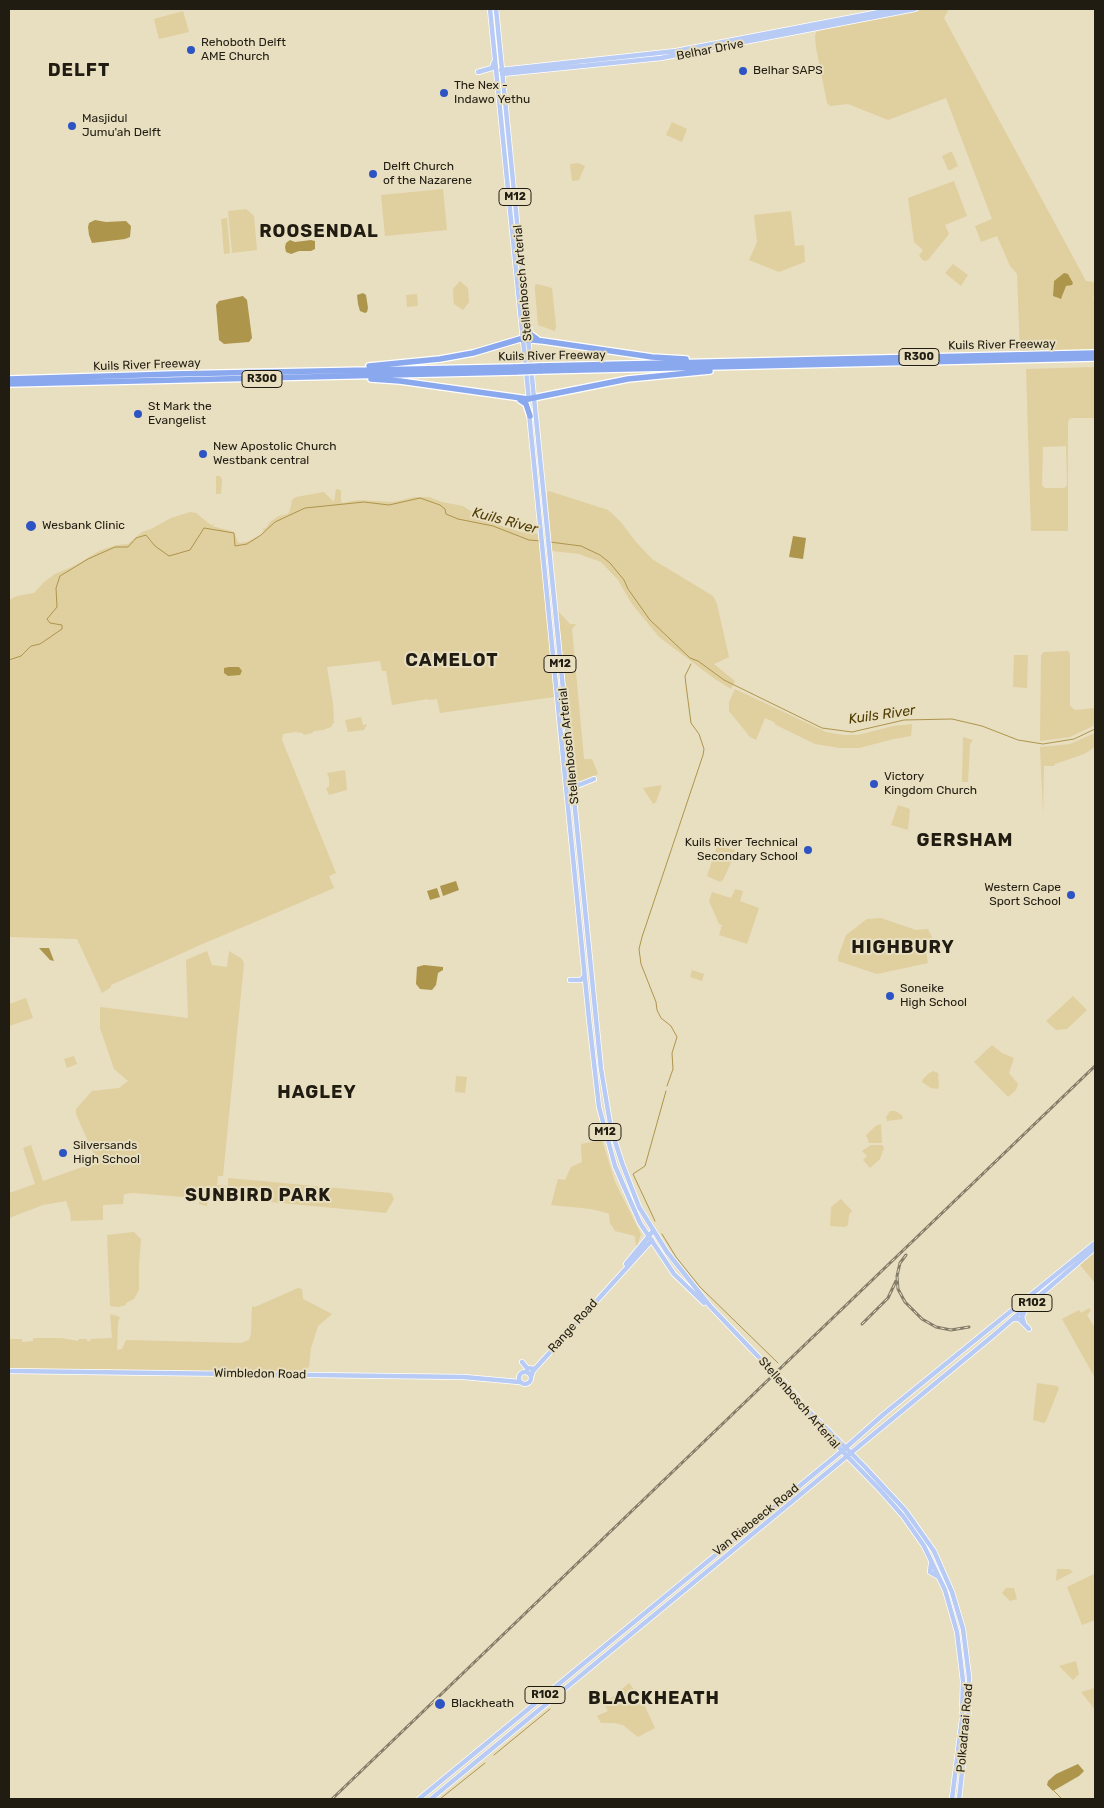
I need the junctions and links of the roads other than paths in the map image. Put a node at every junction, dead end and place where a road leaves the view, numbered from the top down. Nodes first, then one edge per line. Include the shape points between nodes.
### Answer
1 (490, 9) edge
2 (496, 9) edge
3 (895, 9) edge
4 (915, 9) edge
5 (500, 50) junction
6 (495, 59) junction
7 (514, 69) junction
8 (478, 72) dead end
9 (502, 72) junction
10 (520, 72) junction
11 (496, 73) junction
12 (504, 84) junction
13 (527, 322) junction
14 (526, 340) junction
15 (542, 341) junction
16 (1095, 353) edge
17 (1095, 358) edge
18 (742, 364) junction
19 (515, 369) junction
20 (303, 372) junction
21 (310, 377) junction
22 (9, 379) edge
23 (9, 384) edge
24 (516, 398) junction
25 (531, 399) junction
26 (530, 416) junction
27 (545, 535) junction
28 (546, 550) junction
29 (572, 778) junction
30 (594, 779) dead end
31 (585, 976) junction
32 (570, 980) dead end
33 (654, 1233) junction
34 (650, 1239) junction
35 (1095, 1243) edge
36 (1095, 1248) edge
37 (641, 1251) junction
38 (660, 1256) junction
39 (614, 1281) junction
40 (1034, 1301) junction
41 (710, 1306) junction
42 (1013, 1319) junction
43 (1024, 1323) junction
44 (1029, 1329) dead end
45 (522, 1362) dead end
46 (9, 1370) edge
47 (532, 1373) junction
48 (519, 1380) junction
49 (803, 1405) junction
50 (865, 1441) junction
51 (846, 1447) junction
52 (842, 1451) junction
53 (849, 1454) junction
54 (865, 1466) junction
55 (419, 1799) edge
56 (431, 1799) edge
57 (952, 1799) edge
58 (959, 1799) edge

1 - 6 main road, M12
2 - 5 main road, Stellenbosch Arterial / M12
3 - 7 main road, Belhar Drive via 691,49
4 - 10 main road, Belhar Drive via 661,58
5 - 7 main road via 505,66
5 - 9 main road, Stellenbosch Arterial / M12
6 - 8 main road via 492,68
6 - 11 main road, M12
7 - 9 main road, Belhar Drive
9 - 10 main road, Belhar Drive
9 - 11 main road
9 - 12 main road, Stellenbosch Arterial / M12
10 - 12 main road via 508,76
11 - 14 main road, Stellenbosch Arterial / M12
12 - 13 main road, Stellenbosch Arterial / M12
13 - 14 main road, Stellenbosch Arterial / M12
13 - 15 highway via 531,335
14 - 15 highway
14 - 20 highway via 440,360
14 - 25 main road, Stellenbosch Arterial / M12
15 - 18 highway via 652,357 729,359
16 - 18 highway, Kuils River Freeway / R300
17 - 18 highway, Kuils River Freeway / R300
18 - 19 highway, Kuils River Freeway / R300, bridge
18 - 25 highway via 628,379
19 - 20 highway, Kuils River Freeway / R300
19 - 21 highway, Kuils River Freeway / R300
20 - 22 highway, Kuils River Freeway / R300
21 - 23 highway, Kuils River Freeway / R300
21 - 24 highway via 400,381
24 - 25 highway
24 - 26 highway via 525,403
25 - 26 main road, Stellenbosch Arterial / M12
25 - 27 main road, Stellenbosch Arterial / M12
26 - 27 main road, Stellenbosch Arterial / M12
27 - 28 main road, Stellenbosch Arterial / M12
28 - 29 main road, Stellenbosch Arterial / M12
28 - 31 main road, Stellenbosch Arterial / M12
29 - 30 main road via 579,785
29 - 33 main road, Stellenbosch Arterial / M12 via 605,1100 624,1170
31 - 32 main road via 581,980
31 - 34 main road, Stellenbosch Arterial / M12 via 601,1117 619,1178
33 - 34 main road, Range Road
33 - 41 main road, Stellenbosch Arterial / M12
34 - 37 main road, Range Road
34 - 38 main road, Stellenbosch Arterial / M12
34 - 39 main road, Range Road
35 - 51 main road, Van Riebeeck Road / R102
36 - 40 main road, Van Riebeeck Road / R102
37 - 38 main road via 651,1247
37 - 39 main road, Range Road
38 - 41 main road, Stellenbosch Arterial / M12 via 682,1284
39 - 47 main road, Range Road
40 - 42 main road, Van Riebeeck Road / R102
40 - 43 main road via 1023,1314
41 - 49 main road, Stellenbosch Arterial / M12, bridge
42 - 43 main road via 1018,1318
42 - 50 main road, Van Riebeeck Road / R102
43 - 44 main road
45 - 47 main road
46 - 48 main road, Wimbledon Road
47 - 48 main road via 523,1372
47 - 48 main road via 526,1385
49 - 51 main road, Stellenbosch Arterial / M12
49 - 52 main road, Stellenbosch Arterial / M12
50 - 53 main road, Van Riebeeck Road / R102
50 - 54 main road via 858,1453
51 - 52 main road, Van Riebeeck Road / R102
51 - 53 main road, Stellenbosch Arterial / M12
52 - 53 main road, Stellenbosch Arterial / M12
52 - 55 main road, Van Riebeeck Road / R102
53 - 54 main road, Polkadraai Road / M12
53 - 56 main road, Van Riebeeck Road / R102
53 - 57 main road, Polkadraai Road / M12 via 895,1506 924,1546 931,1563 930,1572 936,1574 944,1590 957,1632 964,1681
54 - 58 main road, Polkadraai Road / M12 via 898,1501 926,1539 945,1574 959,1611 970,1689

